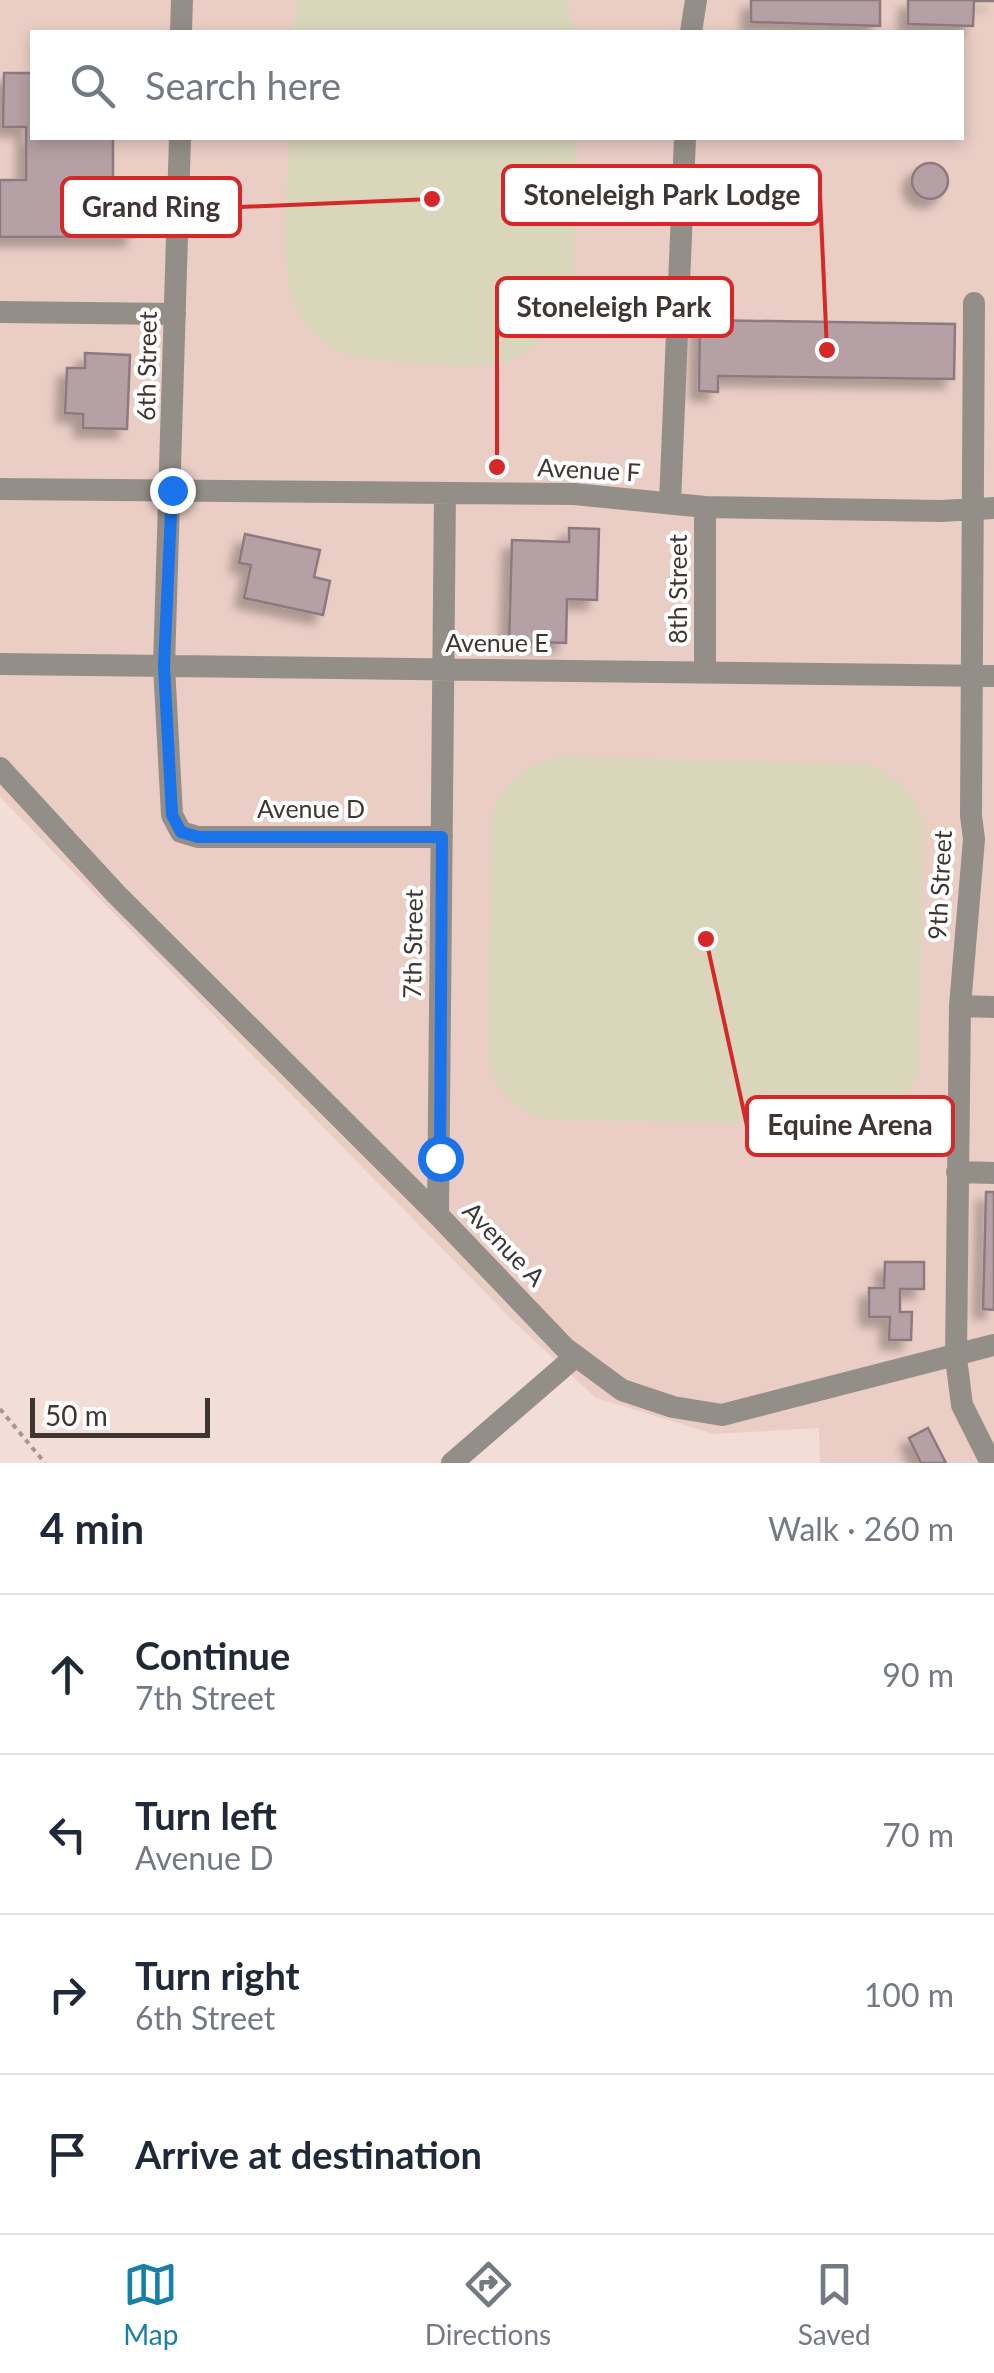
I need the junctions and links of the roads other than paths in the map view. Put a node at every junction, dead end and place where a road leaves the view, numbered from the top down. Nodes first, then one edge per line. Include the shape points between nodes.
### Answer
1 (182, 0) edge
2 (696, 0) edge
3 (181, 30) edge
4 (691, 30) edge
5 (180, 140) edge
6 (685, 140) edge
7 (974, 303) dead end
8 (0, 312) edge
9 (175, 314) junction
10 (984, 421) edge
11 (0, 489) edge
12 (172, 490) junction
13 (446, 493) junction
14 (670, 503) junction
15 (705, 507) junction
16 (983, 509) edge
17 (0, 664) edge
18 (164, 666) junction
19 (442, 670) junction
20 (705, 671) junction
21 (982, 676) edge
22 (0, 768) edge
23 (181, 832) joint
24 (442, 837) junction
25 (984, 839) edge
26 (960, 1006) junction
27 (994, 1006) edge
28 (957, 1172) junction
29 (994, 1173) edge
30 (438, 1215) junction
31 (994, 1345) edge
32 (576, 1356) junction
33 (956, 1358) junction
34 (459, 1458) edge
35 (990, 1463) edge

1 - 3 lane
2 - 4 lane
5 - 9 lane, 6th Street
6 - 14 lane, 8th Street
7 - 10 lane, 9th Street
8 - 9 lane
9 - 12 lane, 6th Street
10 - 16 lane, 9th Street
11 - 12 lane, Avenue F
12 - 13 lane, Avenue F
12 - 18 lane, 6th Street
13 - 14 lane, Avenue F
13 - 19 lane, 7th Street
14 - 15 lane, Avenue F
15 - 16 lane, Avenue F
15 - 20 lane, 8th Street
16 - 21 lane, 9th Street
17 - 18 lane, Avenue E
18 - 19 lane, Avenue E
18 - 23 lane, 6th Street via 172,815
19 - 20 lane, Avenue E
19 - 24 lane, 7th Street
20 - 21 lane, Avenue E
21 - 25 lane, 9th Street via 971,816
22 - 30 lane, Avenue A via 117,895
23 - 24 lane, Avenue D
24 - 30 lane, 7th Street
25 - 26 lane, 9th Street
26 - 27 lane
26 - 28 lane, 9th Street
28 - 29 lane
28 - 33 lane, 9th Street
30 - 32 lane, Avenue A
31 - 33 lane, Avenue A
32 - 33 lane, Avenue A via 622,1390 722,1415
32 - 34 lane
33 - 35 lane, 9th Street via 962,1405

